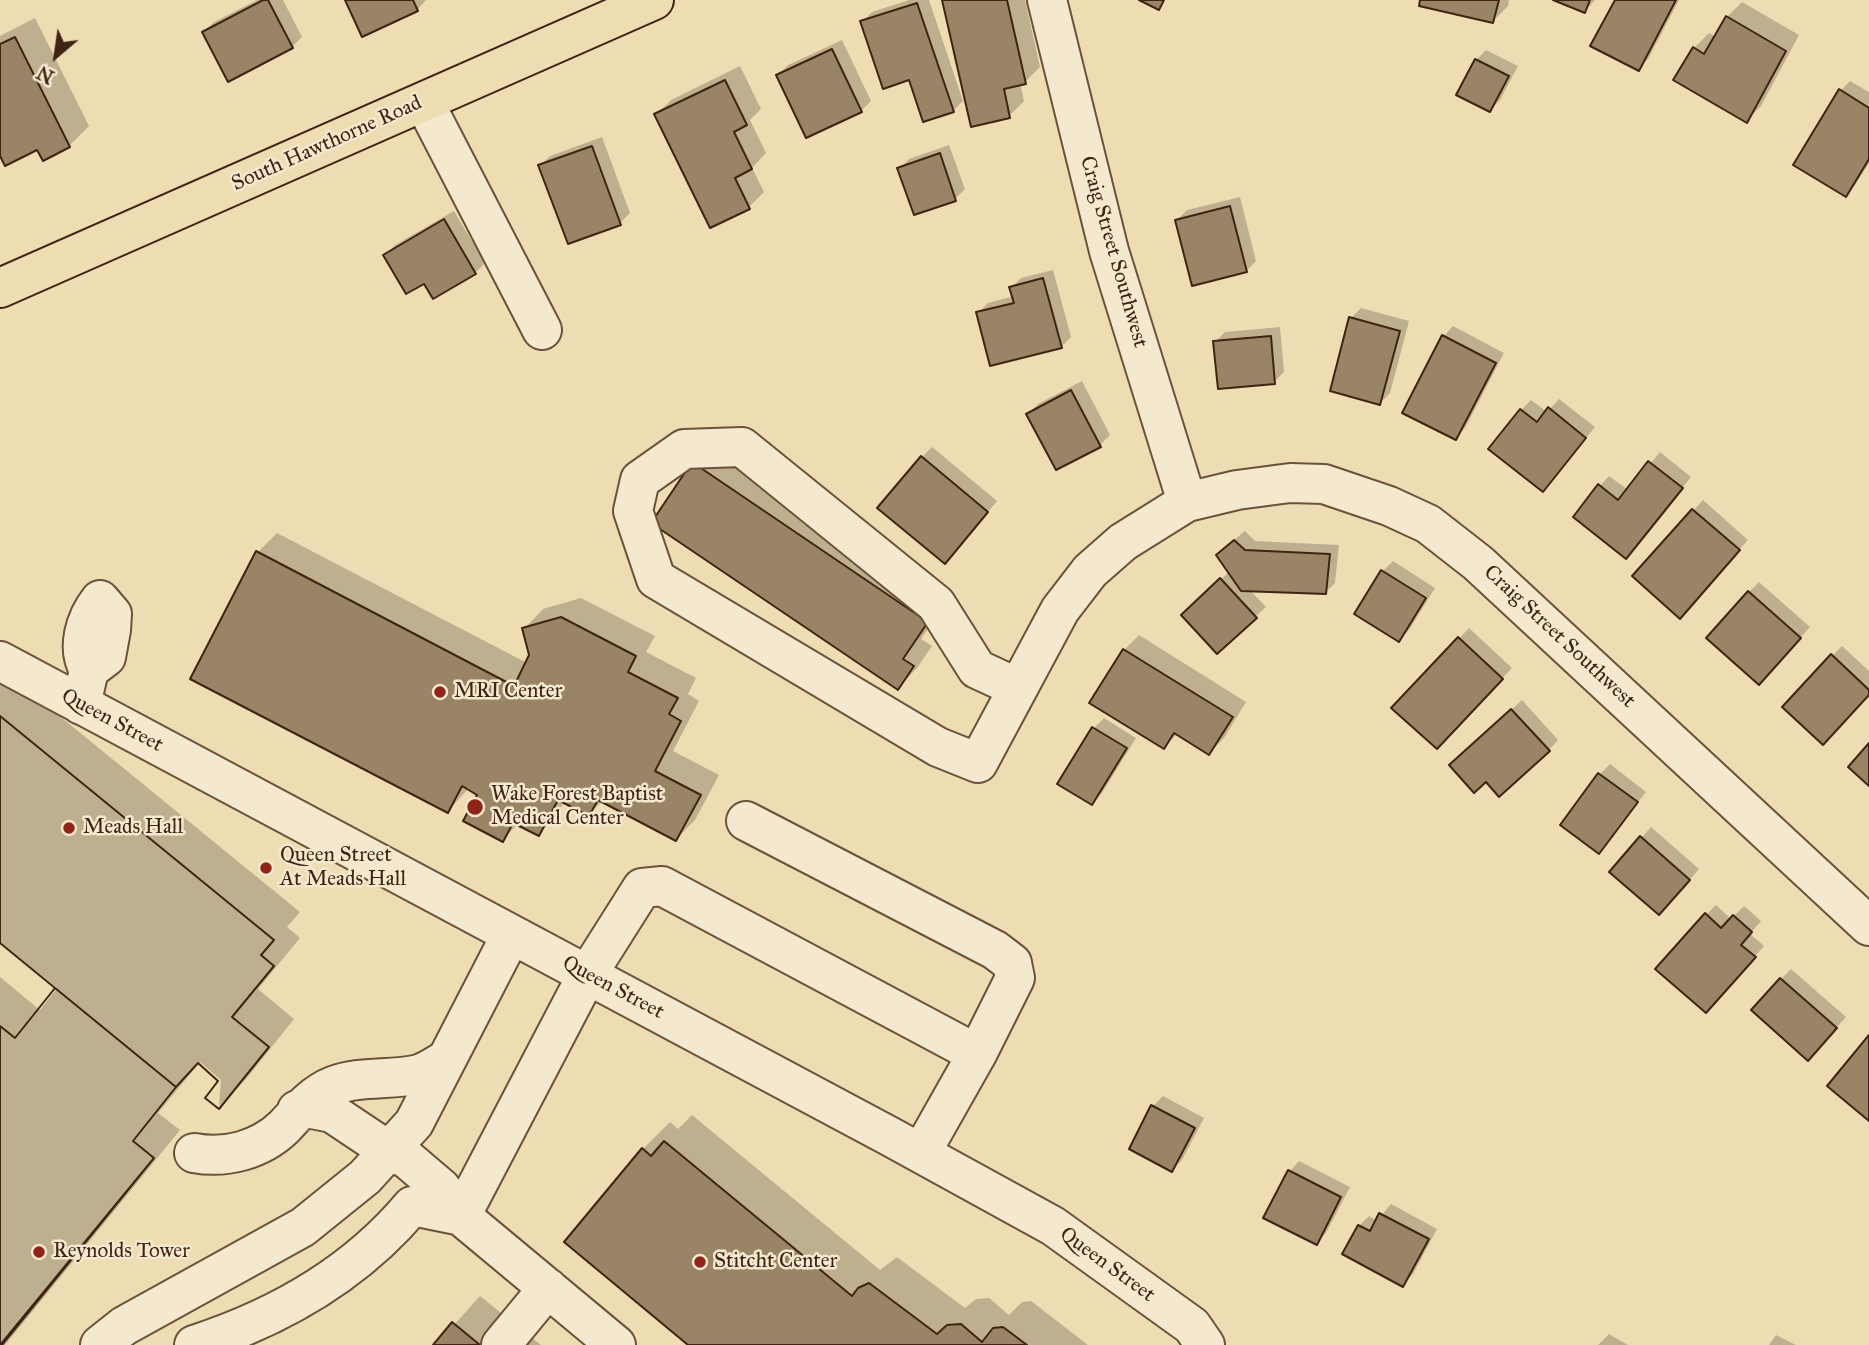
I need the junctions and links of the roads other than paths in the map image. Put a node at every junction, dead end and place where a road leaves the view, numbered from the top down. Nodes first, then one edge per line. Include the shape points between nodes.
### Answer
1 (654, 0) edge
2 (1047, 0) edge
3 (424, 102) junction
4 (0, 288) edge
5 (542, 330) dead end
6 (1187, 502) junction
7 (0, 661) edge
8 (1018, 688) junction
9 (746, 821) dead end
10 (1869, 926) edge
11 (512, 935) junction
12 (587, 975) junction
13 (977, 1054) junction
14 (447, 1059) junction
15 (297, 1110) junction
16 (389, 1151) junction
17 (194, 1153) dead end
18 (921, 1153) junction
19 (461, 1216) junction
20 (548, 1288) junction
21 (112, 1335) edge
22 (70, 1345) edge
23 (194, 1345) edge
24 (501, 1345) edge
25 (616, 1345) edge
26 (1205, 1345) edge

1 - 3 main road, South Hawthorne Road
2 - 6 street, Craig Street Southwest via 1110,251
3 - 4 main road, South Hawthorne Road
3 - 5 street
6 - 8 street, Craig Street Southwest via 1123,542 1090,570 1059,610
6 - 10 street, Craig Street Southwest via 1290,483 1325,484 1429,524 1478,562
7 - 11 street, Queen Street via 85,687
8 - 8 street, Craig Street Southwest via 978,763 938,747 656,579 633,511 640,480 684,449 742,447 936,604 977,669
9 - 13 street via 1012,963 1015,978
11 - 12 street, Queen Street
11 - 14 street
12 - 13 street via 642,888 662,886
12 - 18 street, Queen Street
12 - 19 street
13 - 18 street
14 - 15 street via 422,1073 334,1086
14 - 16 street via 414,1123
15 - 16 street via 332,1113
15 - 17 street via 283,1128 248,1150
16 - 19 street via 407,1159 441,1188
16 - 21 street via 365,1177 303,1227
18 - 26 street, Queen Street via 1053,1226 1192,1326
19 - 20 street
19 - 23 street via 412,1206 376,1246 308,1295 228,1335
20 - 24 street
20 - 25 street
21 - 22 street

